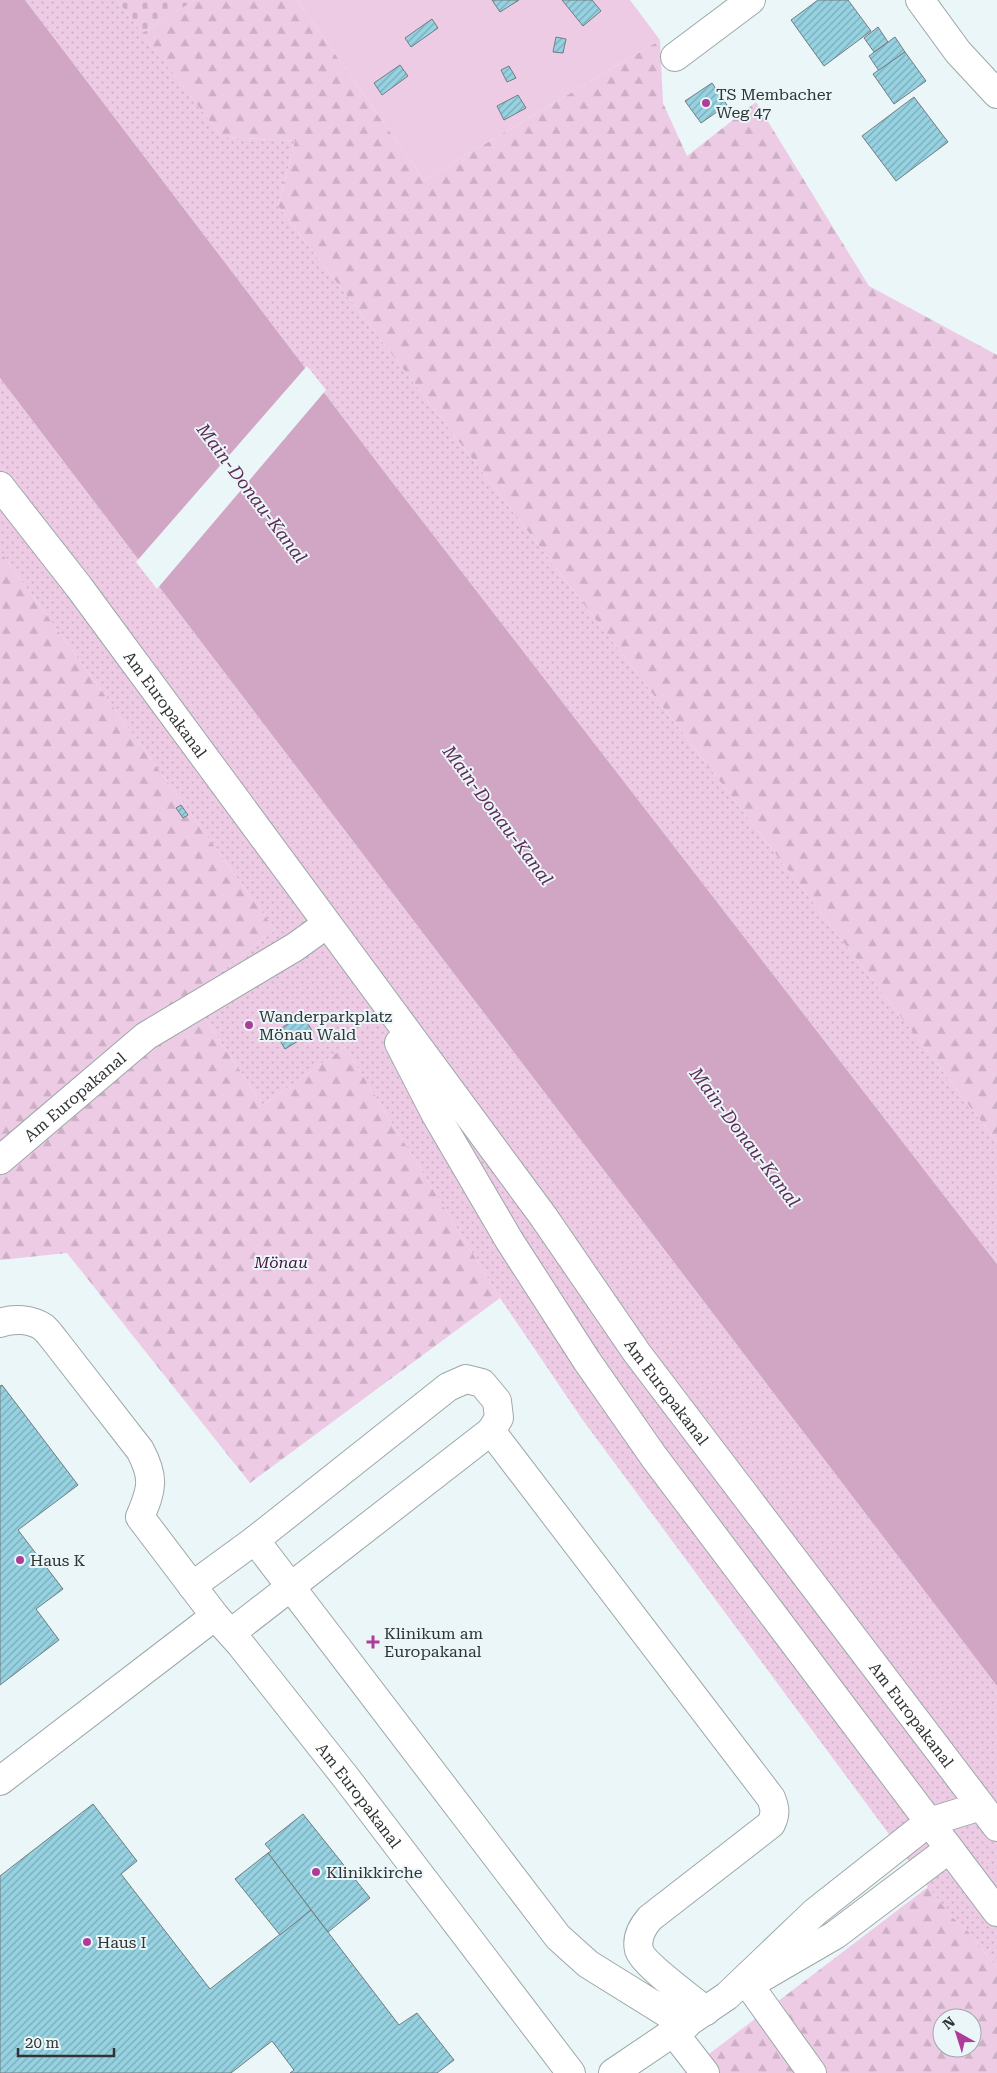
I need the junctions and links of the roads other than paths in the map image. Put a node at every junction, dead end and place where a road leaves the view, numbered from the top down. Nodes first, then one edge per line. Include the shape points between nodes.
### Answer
1 (751, 0) edge
2 (920, 0) edge
3 (675, 57) dead end
4 (997, 94) edge
5 (0, 486) edge
6 (327, 924) junction
7 (362, 970) junction
8 (0, 1160) edge
9 (0, 1323) edge
10 (491, 1431) junction
11 (255, 1540) junction
12 (192, 1586) junction
13 (291, 1587) junction
14 (223, 1625) junction
15 (0, 1781) edge
16 (989, 1817) edge
17 (929, 1822) junction
18 (949, 1849) junction
19 (997, 1912) edge
20 (708, 2010) junction
21 (571, 2073) edge
22 (612, 2073) edge
23 (705, 2073) edge
24 (812, 2073) edge

1 - 3 main road
2 - 4 main road via 958,52
5 - 6 main road, Am Europakanal via 79,587
6 - 7 main road, Am Europakanal
6 - 8 main road, Am Europakanal via 295,947 146,1036
7 - 16 main road, Am Europakanal via 543,1216 637,1353
7 - 17 main road, Am Europakanal via 436,1115 509,1240 587,1361 654,1457
9 - 12 main road, Am Europakanal via 26,1321 43,1327 140,1450 149,1467 151,1492 140,1517
10 - 11 main road via 499,1418 497,1401 482,1383 466,1379 457,1383 440,1393
10 - 13 main road
10 - 20 main road via 775,1807 771,1824 641,1928 638,1939 640,1951 648,1962
11 - 12 main road
11 - 13 main road
12 - 14 main road, Am Europakanal
13 - 14 main road
13 - 20 main road via 558,1938 588,1964
14 - 15 main road
14 - 21 main road, Am Europakanal via 353,1787
16 - 17 main road
16 - 18 main road
17 - 18 main road, Am Europakanal
17 - 20 main road via 815,1912
18 - 19 main road, Am Europakanal
18 - 20 main road via 835,1935
20 - 22 main road
20 - 23 main road
20 - 24 main road

